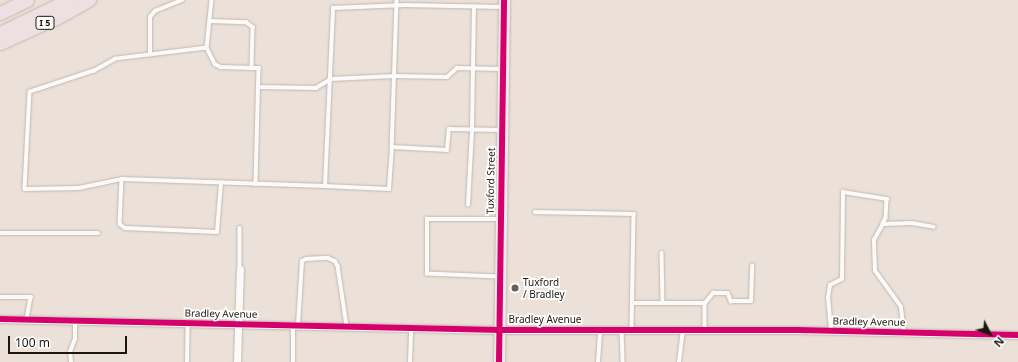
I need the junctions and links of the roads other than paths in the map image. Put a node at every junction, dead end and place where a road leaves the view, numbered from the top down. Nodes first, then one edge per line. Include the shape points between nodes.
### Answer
1 (27, 0) edge
2 (57, 0) edge
3 (68, 0) edge
4 (89, 0) edge
5 (182, 0) edge
6 (212, 0) edge
7 (397, 0) edge
8 (504, 4) edge
9 (397, 6) junction
10 (474, 6) junction
11 (0, 13) edge
12 (210, 21) junction
13 (0, 26) edge
14 (0, 33) edge
15 (0, 44) edge
16 (207, 48) junction
17 (150, 54) junction
18 (252, 68) junction
19 (474, 68) junction
20 (502, 69) junction
21 (394, 76) junction
22 (331, 79) junction
23 (259, 88) junction
24 (472, 130) junction
25 (501, 130) junction
26 (392, 147) junction
27 (122, 179) junction
28 (221, 183) junction
29 (256, 184) junction
30 (325, 186) junction
31 (468, 205) dead end
32 (535, 212) dead end
33 (500, 219) junction
34 (882, 224) junction
35 (240, 228) dead end
36 (934, 228) dead end
37 (0, 233) edge
38 (98, 233) dead end
39 (662, 253) dead end
40 (752, 266) dead end
41 (240, 269) joint
42 (500, 277) junction
43 (0, 297) edge
44 (632, 303) junction
45 (663, 303) junction
46 (705, 303) junction
47 (0, 319) edge
48 (27, 321) junction
49 (75, 321) junction
50 (188, 323) junction
51 (238, 324) junction
52 (295, 325) junction
53 (347, 326) junction
54 (411, 328) junction
55 (501, 330) junction
56 (600, 330) junction
57 (622, 330) junction
58 (683, 330) junction
59 (705, 330) junction
60 (632, 331) junction
61 (831, 331) junction
62 (904, 332) junction
63 (1018, 335) edge
64 (71, 362) edge
65 (188, 362) edge
66 (237, 362) edge
67 (293, 362) edge
68 (410, 362) edge
69 (499, 362) edge
70 (598, 362) edge
71 (623, 362) edge
72 (679, 362) edge

1 - 11 highway
2 - 13 highway
3 - 14 highway
4 - 15 highway, I 5
5 - 17 lane via 155,11 150,17
6 - 12 lane
7 - 9 lane
8 - 10 lane
8 - 20 main road, Tuxford Street
9 - 10 lane
9 - 21 lane
9 - 22 lane via 333,8
10 - 19 lane
12 - 16 lane
12 - 18 lane via 246,22 253,27
16 - 17 lane
16 - 18 lane via 215,64 221,67
17 - 27 lane via 116,59 94,71 30,92 25,189 79,188
18 - 23 lane via 259,68
19 - 20 lane
19 - 21 lane via 457,68 447,77
19 - 24 lane
20 - 25 main road, Tuxford Street
21 - 22 lane
21 - 26 lane
22 - 23 lane via 316,88
22 - 30 lane
23 - 29 lane
24 - 25 lane
24 - 26 lane via 449,129 447,150
24 - 31 lane
25 - 33 main road, Tuxford Street
26 - 30 lane via 388,189
27 - 28 lane
27 - 28 lane via 120,224 125,228 217,232
28 - 29 lane
29 - 30 lane
32 - 44 lane via 634,214
33 - 42 main road, Tuxford Street
33 - 42 lane via 427,219 427,274
34 - 36 lane via 912,223
34 - 61 lane via 886,218 886,199 843,192 842,278 830,285 828,298
34 - 62 lane via 874,240 875,271 901,307
35 - 41 lane
37 - 38 lane
39 - 45 lane
40 - 46 lane via 751,301 731,301 728,293 713,294
41 - 51 street
42 - 55 main road, Tuxford Street
43 - 48 lane via 31,297
44 - 45 lane
44 - 60 lane
45 - 46 lane
46 - 59 lane
47 - 48 street, Bradley Avenue
48 - 49 street, Bradley Avenue
49 - 50 street, Bradley Avenue
49 - 64 lane
50 - 51 street, Bradley Avenue
50 - 65 lane
51 - 52 street, Bradley Avenue
51 - 66 street
52 - 53 street, Bradley Avenue
52 - 53 lane via 302,261 328,258 335,261 338,266
52 - 67 lane
53 - 54 street, Bradley Avenue
54 - 55 street, Bradley Avenue
54 - 68 lane
55 - 56 street, Bradley Avenue
55 - 69 main road, Tuxford Street
56 - 57 street, Bradley Avenue
56 - 70 lane
57 - 60 street, Bradley Avenue
57 - 71 lane
58 - 59 street, Bradley Avenue
58 - 60 street, Bradley Avenue
58 - 72 lane
59 - 61 street, Bradley Avenue
61 - 62 street, Bradley Avenue
62 - 63 street, Bradley Avenue

